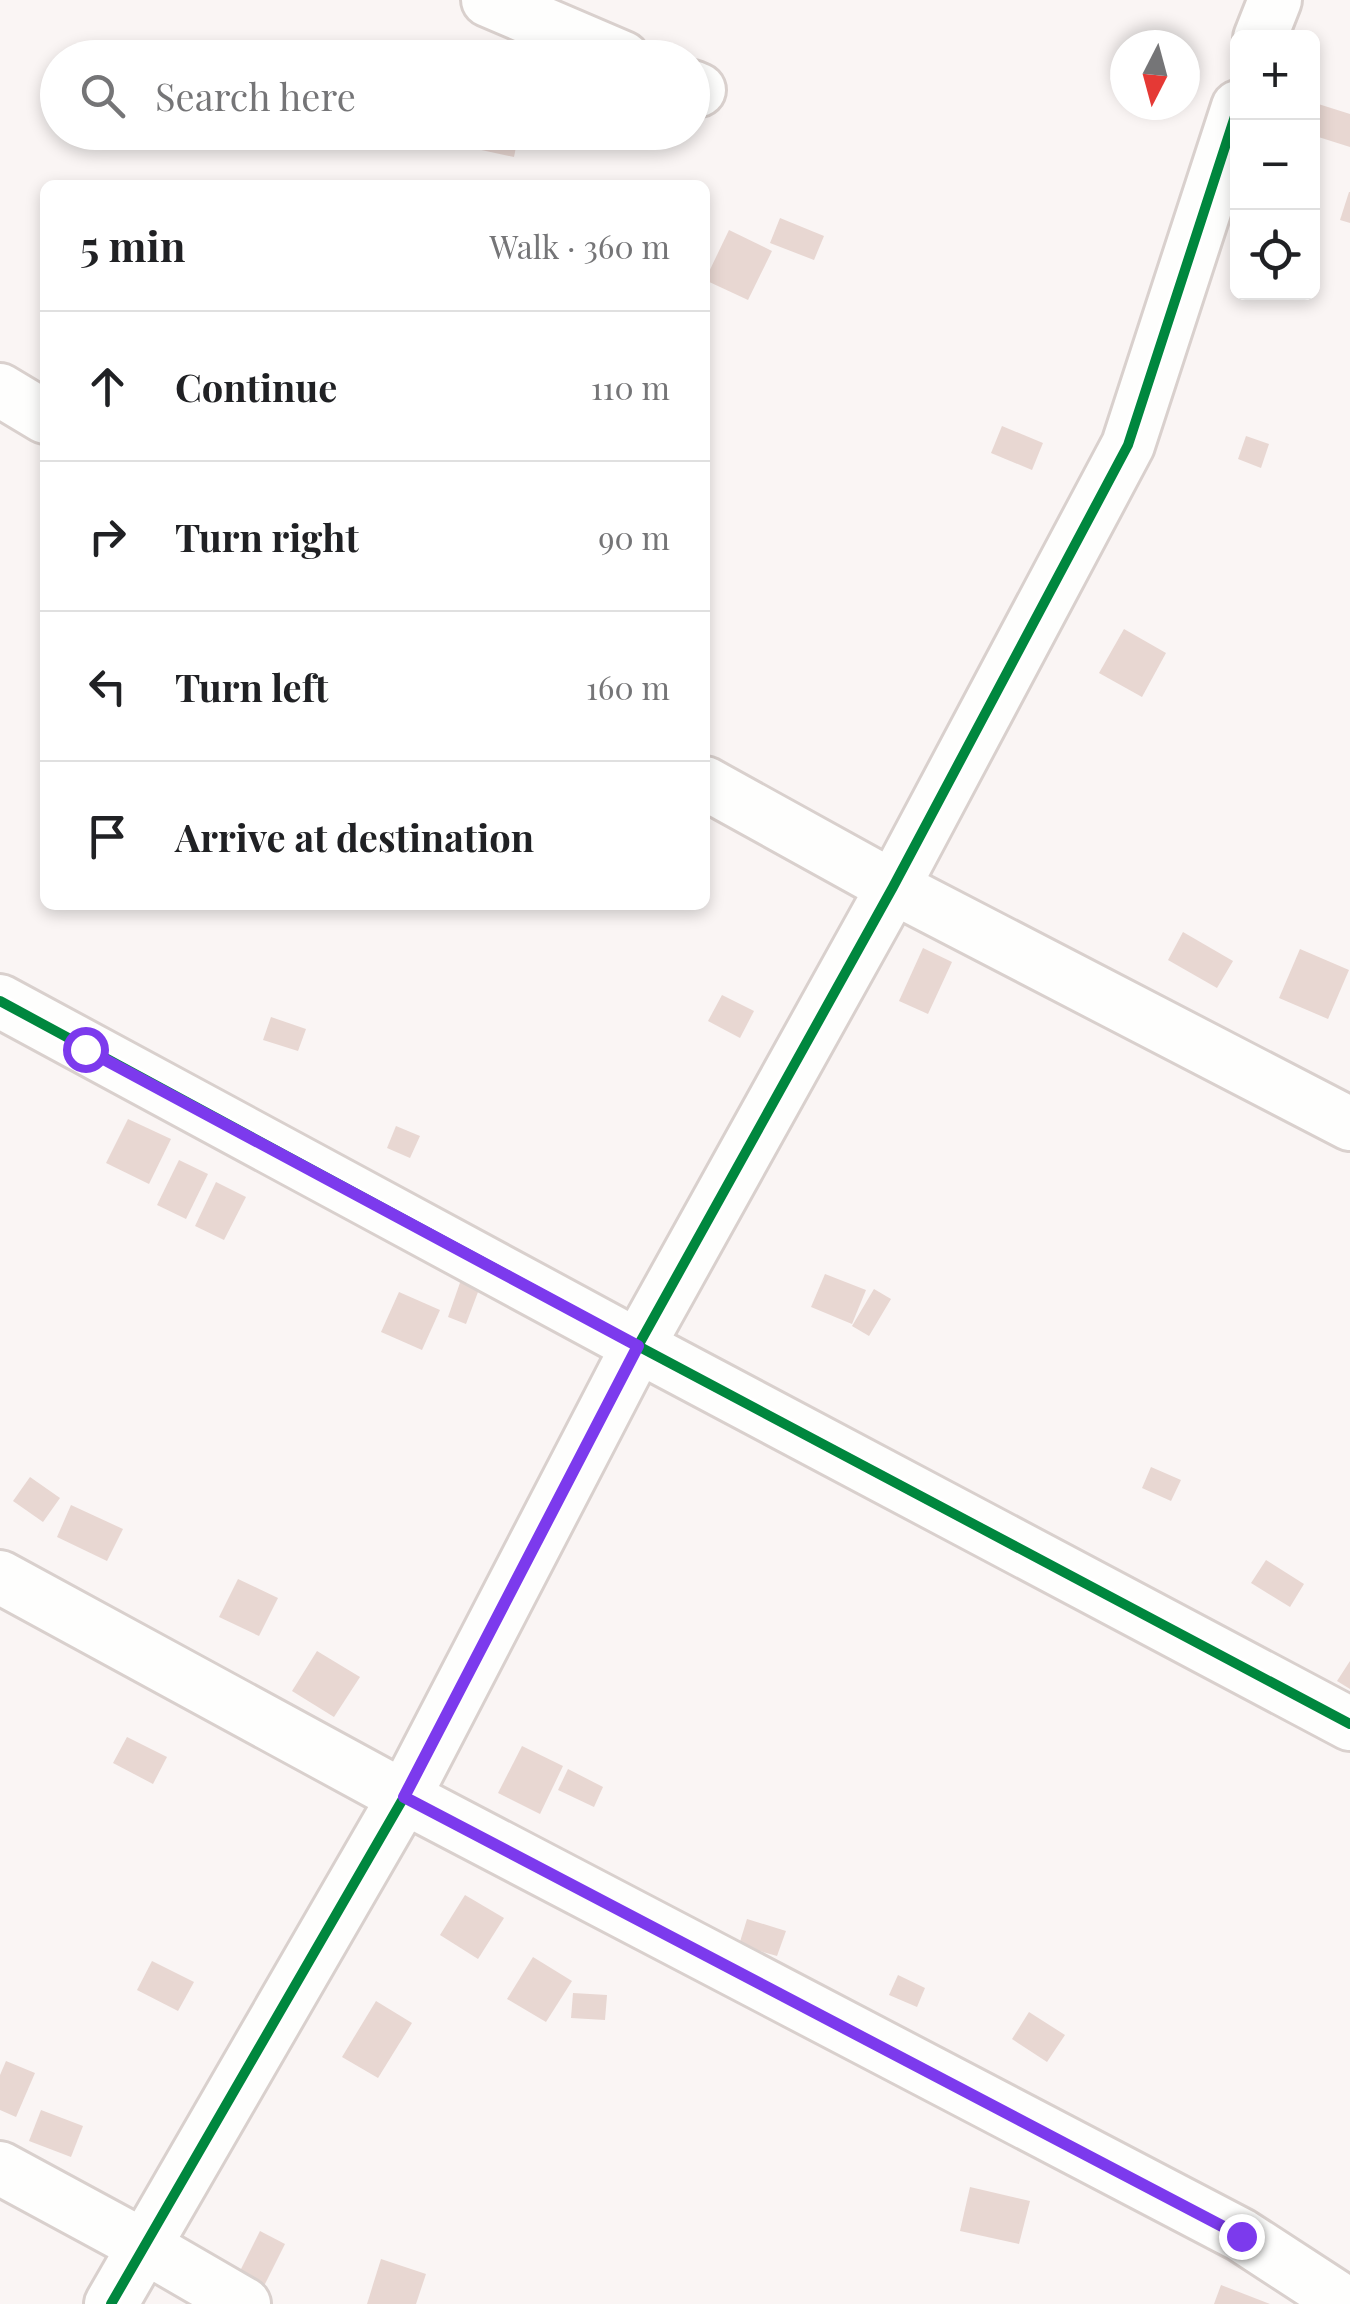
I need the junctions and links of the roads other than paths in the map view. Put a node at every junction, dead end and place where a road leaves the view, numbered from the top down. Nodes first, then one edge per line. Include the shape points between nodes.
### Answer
1 (488, 0) edge
2 (1275, 0) edge
3 (1263, 30) edge
4 (580, 40) edge
5 (1234, 120) edge
6 (0, 390) edge
7 (40, 414) edge
8 (710, 787) edge
9 (893, 886) junction
10 (0, 1002) edge
11 (1350, 1124) edge
12 (638, 1346) junction
13 (0, 1576) edge
14 (1350, 1724) edge
15 (404, 1797) junction
16 (0, 2168) edge
17 (144, 2246) junction
18 (111, 2304) edge
19 (244, 2304) edge
20 (1347, 2304) edge

1 - 4 street
2 - 3 street
5 - 9 street via 1128,444
6 - 7 street
8 - 9 street
9 - 11 street
9 - 12 street
10 - 12 street
12 - 14 street
12 - 15 street
13 - 15 street
15 - 17 street
15 - 20 street via 1241,2236
16 - 17 street
17 - 18 street
17 - 19 street

